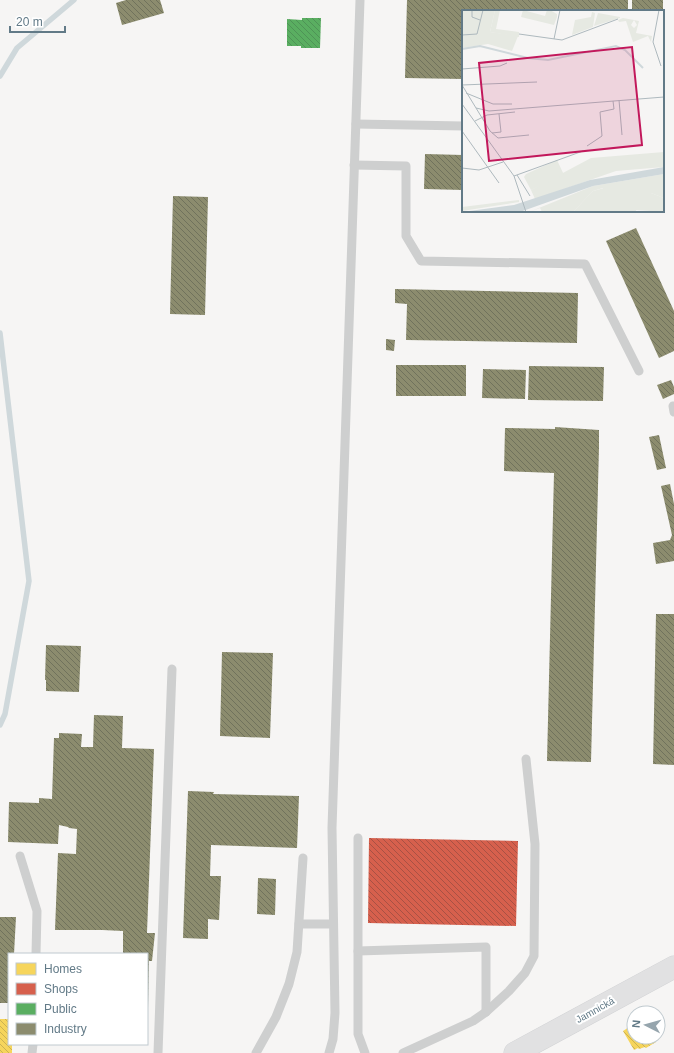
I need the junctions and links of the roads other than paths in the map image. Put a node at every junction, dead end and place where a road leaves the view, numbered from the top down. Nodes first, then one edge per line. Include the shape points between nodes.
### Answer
1 (360, 0) edge
2 (356, 124) junction
3 (462, 126) edge
4 (354, 165) junction
5 (639, 371) dead end
6 (172, 668) dead end
7 (526, 759) dead end
8 (358, 838) dead end
9 (20, 856) dead end
10 (302, 858) dead end
11 (299, 924) junction
12 (333, 924) junction
13 (358, 951) junction
14 (36, 953) edge
15 (674, 967) edge
16 (486, 1012) junction
17 (158, 1053) edge
18 (256, 1053) edge
19 (328, 1053) edge
20 (365, 1053) edge
21 (403, 1053) edge
22 (515, 1053) edge

1 - 2 lane
2 - 3 lane
2 - 4 lane
4 - 5 lane via 406,166 406,236 421,261 585,264
4 - 12 lane via 332,828
6 - 17 lane
7 - 16 lane via 535,844 534,956 525,973
8 - 13 lane
9 - 14 lane via 37,911
10 - 11 lane
11 - 12 lane
11 - 18 lane via 297,952 289,984 276,1017
12 - 19 lane via 335,1013 333,1039
13 - 16 lane via 486,947
13 - 20 lane via 358,1034
15 - 22 main road, Jamnická
16 - 21 lane via 473,1021

